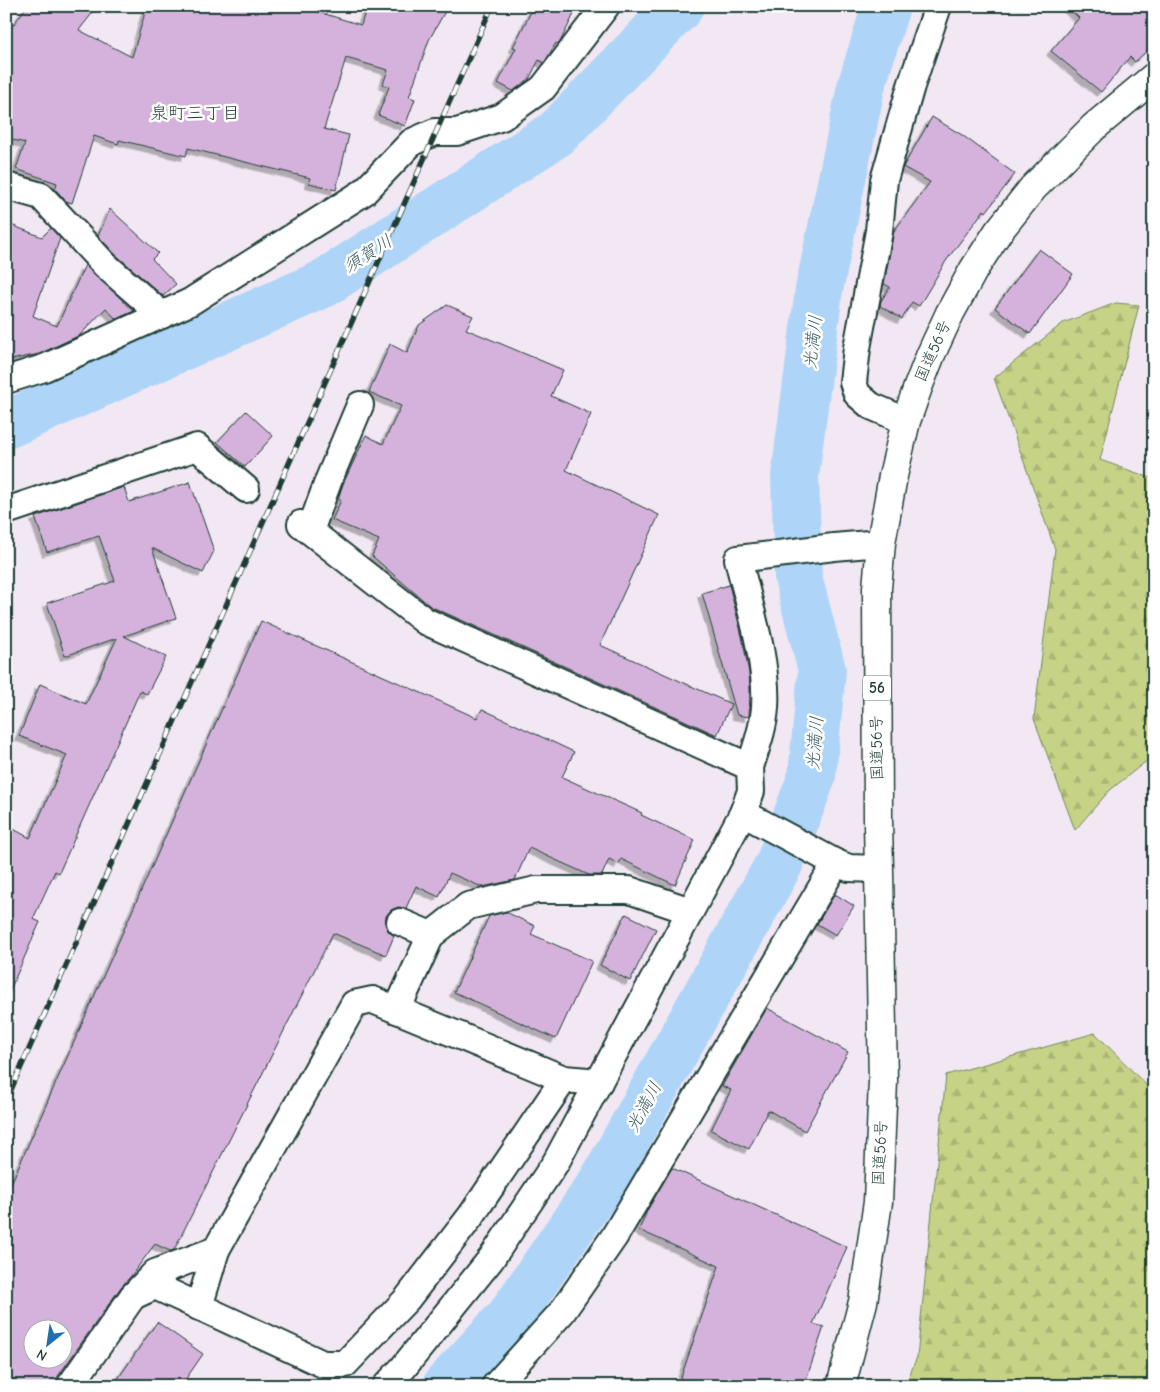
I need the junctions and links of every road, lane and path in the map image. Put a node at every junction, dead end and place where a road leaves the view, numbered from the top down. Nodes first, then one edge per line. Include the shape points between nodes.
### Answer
1 (606, 6) edge
2 (938, 6) edge
3 (1154, 76) edge
4 (6, 186) edge
5 (162, 315) junction
6 (6, 380) edge
7 (360, 405) dead end
8 (906, 421) junction
9 (246, 490) dead end
10 (6, 511) edge
11 (881, 543) junction
12 (750, 767) junction
13 (750, 816) junction
14 (830, 859) junction
15 (878, 869) junction
16 (690, 911) junction
17 (400, 922) dead end
18 (431, 935) junction
19 (397, 1010) junction
20 (564, 1080) junction
21 (599, 1082) junction
22 (216, 1250) junction
23 (133, 1296) junction
24 (199, 1307) junction
25 (70, 1386) edge
26 (386, 1386) edge
27 (496, 1386) edge
28 (841, 1386) edge

1 - 5 street via 543,88 502,117 457,132 435,132 412,142 364,192 190,302
2 - 8 street via 884,180 879,231 853,382 857,394 871,406
3 - 8 highway, 国道56号 / 56 via 1094,127 1033,188 998,232 950,313
4 - 5 street via 41,196 105,266
5 - 6 street via 44,368
7 - 12 street via 305,528 425,621
8 - 11 highway, 国道56号 / 56
9 - 10 street via 197,447
11 - 12 street via 738,559 764,668 766,708
11 - 15 highway, 国道56号 / 56 via 876,638
12 - 13 street
13 - 14 street
13 - 16 street
14 - 15 street via 849,868
14 - 27 street via 614,1237 562,1312
15 - 28 highway, 国道56号 / 56 via 883,1081 878,1202 863,1302
16 - 18 street via 629,890 536,890 468,906
16 - 21 street
17 - 18 street
18 - 19 street
19 - 20 street
19 - 22 street via 373,1000 354,1004
20 - 21 street
20 - 24 street via 471,1216 407,1299 345,1364 322,1364
21 - 26 street via 556,1162 491,1259
22 - 23 street via 155,1273
22 - 24 street
23 - 24 street via 155,1286
23 - 25 street

